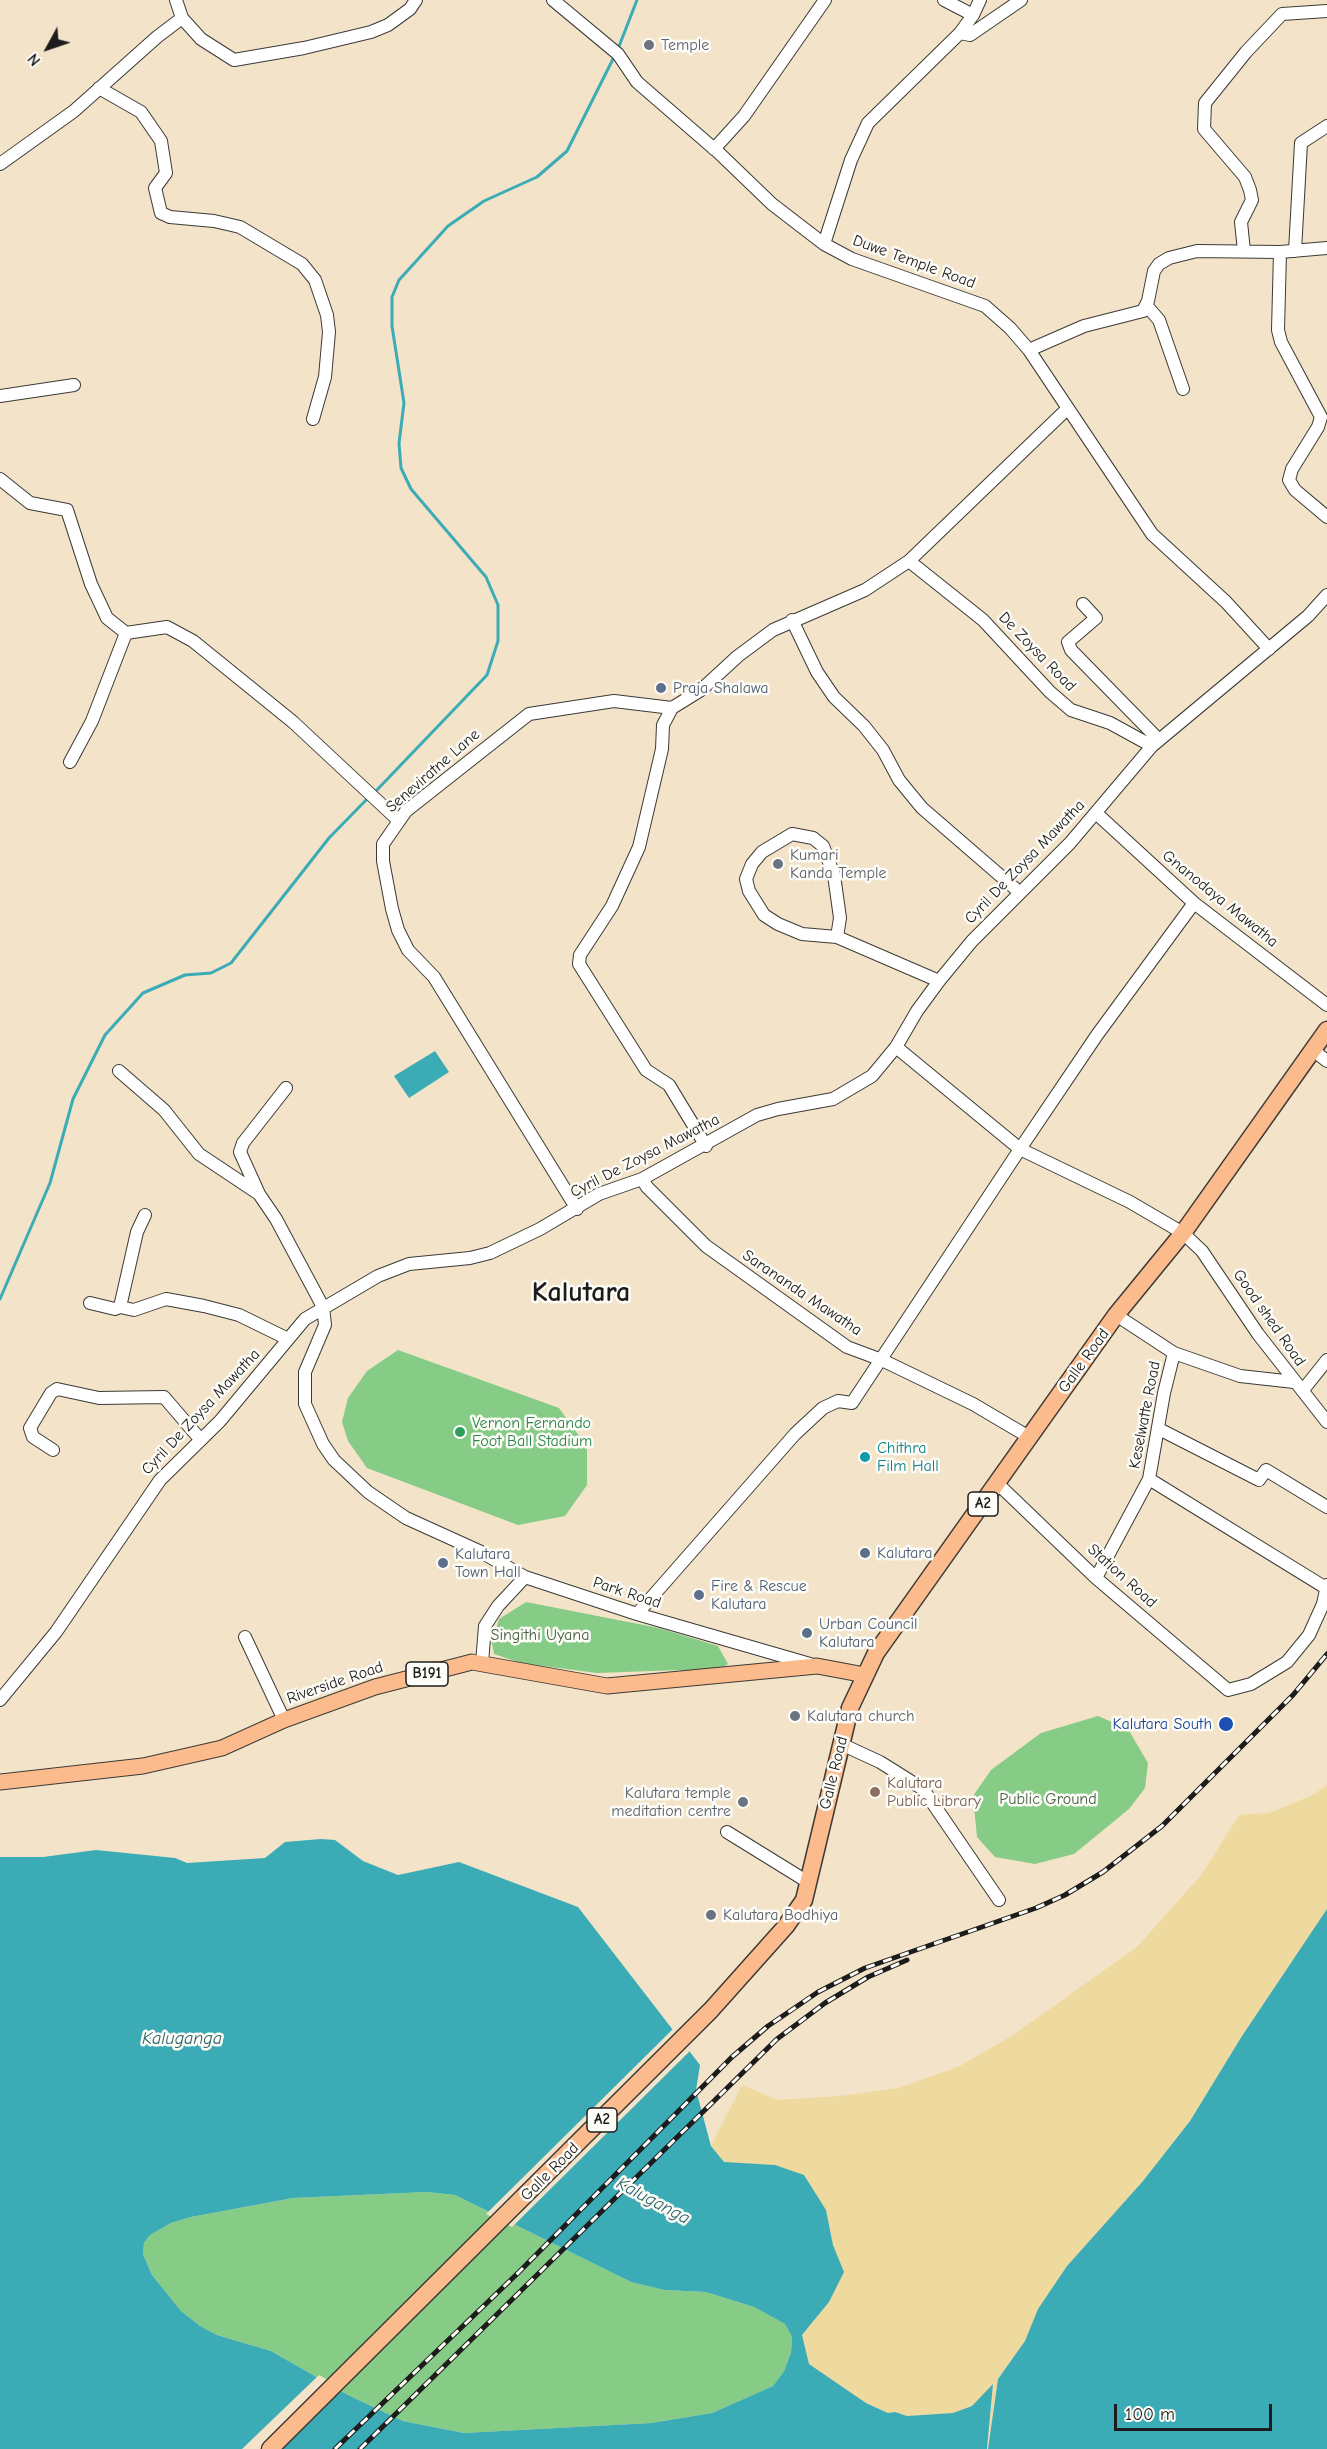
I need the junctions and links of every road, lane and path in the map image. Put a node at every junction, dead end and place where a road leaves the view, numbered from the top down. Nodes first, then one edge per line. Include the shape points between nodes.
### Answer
1 (176, 0) edge
2 (416, 0) edge
3 (553, 0) edge
4 (825, 0) edge
5 (944, 0) edge
6 (980, 0) edge
7 (1021, 0) edge
8 (1327, 11) edge
9 (973, 15) junction
10 (182, 18) junction
11 (960, 33) junction
12 (99, 88) junction
13 (1327, 126) edge
14 (714, 149) junction
15 (0, 164) edge
16 (824, 244) junction
17 (1327, 248) edge
18 (1295, 250) junction
19 (1244, 251) junction
20 (1281, 252) junction
21 (1146, 305) junction
22 (1029, 350) junction
23 (74, 385) dead end
24 (1183, 389) dead end
25 (0, 396) edge
26 (1066, 410) junction
27 (313, 419) dead end
28 (0, 479) edge
29 (1327, 517) edge
30 (909, 561) junction
31 (1327, 595) edge
32 (1083, 604) dead end
33 (792, 620) junction
34 (126, 633) junction
35 (1269, 650) junction
36 (672, 708) junction
37 (1156, 743) junction
38 (70, 762) dead end
39 (1096, 813) junction
40 (398, 820) junction
41 (1018, 891) junction
42 (1194, 903) junction
43 (837, 937) junction
44 (939, 981) junction
45 (1327, 1005) edge
46 (1327, 1030) edge
47 (896, 1047) junction
48 (1320, 1056) edge
49 (119, 1071) dead end
50 (286, 1088) dead end
51 (706, 1146) junction
52 (1020, 1149) junction
53 (642, 1179) junction
54 (259, 1194) junction
55 (577, 1209) junction
56 (145, 1215) dead end
57 (1183, 1233) junction
58 (90, 1303) dead end
59 (120, 1307) junction
60 (323, 1307) junction
61 (1116, 1316) junction
62 (288, 1339) junction
63 (1174, 1353) junction
64 (882, 1360) junction
65 (1327, 1360) edge
66 (1298, 1386) junction
67 (1327, 1422) edge
68 (1159, 1429) junction
69 (1029, 1437) junction
70 (200, 1439) junction
71 (53, 1450) dead end
72 (1149, 1479) junction
73 (998, 1484) junction
74 (1327, 1507) edge
75 (525, 1577) junction
76 (1096, 1578) junction
77 (1327, 1587) edge
78 (637, 1614) junction
79 (245, 1637) dead end
80 (482, 1663) junction
81 (817, 1666) junction
82 (865, 1675) junction
83 (0, 1700) edge
84 (284, 1720) junction
85 (841, 1744) junction
86 (0, 1782) edge
87 (727, 1832) dead end
88 (808, 1882) junction
89 (999, 1900) dead end
90 (270, 2449) edge

1 - 10 street
2 - 10 street via 410,9 371,32 234,60 201,39
3 - 14 street, Duwe Temple Road via 616,52 636,82
4 - 14 street via 744,116
5 - 9 street
6 - 9 street
7 - 11 street via 970,35
8 - 19 street via 1282,14 1232,67 1205,103 1204,129 1245,177 1250,190 1252,200 1241,222
9 - 11 street
10 - 12 street
11 - 16 street via 868,123 851,160
12 - 15 street via 74,111
12 - 27 street via 141,112 161,141 166,173 155,188 161,213 240,227 302,264 315,280 329,332 325,376
13 - 18 street via 1301,143
14 - 16 street, Duwe Temple Road via 772,204
16 - 22 street, Duwe Temple Road via 852,259 986,306
17 - 18 street
18 - 20 street
19 - 20 street
19 - 21 street via 1197,251 1169,258 1154,271
20 - 29 street via 1278,330 1321,417 1289,480
21 - 22 street via 1132,315 1084,326
21 - 24 street via 1159,320
22 - 26 street, Duwe Temple Road
23 - 25 street
26 - 30 street
26 - 35 street, Duwe Temple Road via 1152,534 1226,602
28 - 34 street via 30,502 67,510 91,584 107,618
30 - 33 street via 865,590
30 - 37 street, De Zoysa Road via 983,620 1071,710
31 - 35 street, Cyril De Zoysa Mawatha
32 - 37 street via 1096,618 1068,642 1071,651
33 - 36 street via 773,630 701,690
33 - 41 street via 834,697 883,750 899,780 921,808
34 - 38 street via 92,721
34 - 40 street via 167,627 193,641 256,690
35 - 37 street, Cyril De Zoysa Mawatha
36 - 40 street, Seneviratne Lane via 614,701 528,714
36 - 51 street via 663,725 662,749 639,847 612,906 580,955 579,964 646,1070 669,1085
37 - 39 street, Cyril De Zoysa Mawatha
39 - 41 street, Cyril De Zoysa Mawatha
39 - 42 street, Gnanodaya Mawatha
40 - 55 street, Seneviratne Lane via 383,844 398,930 408,950 434,977
41 - 44 street, Cyril De Zoysa Mawatha
42 - 45 street, Gnanodaya Mawatha
42 - 52 street
43 - 43 street via 840,918 834,875 823,846 813,838 792,834 762,852 746,879 764,915 802,934
43 - 44 street
44 - 47 street, Cyril De Zoysa Mawatha
46 - 48 highway, Galle Road / A2
47 - 51 street, Cyril De Zoysa Mawatha via 872,1076 833,1099 757,1115
47 - 52 street, Good shed Road
48 - 57 highway, Galle Road / A2
49 - 54 street via 164,1110 199,1154
50 - 54 street via 240,1152
51 - 53 street, Cyril De Zoysa Mawatha
52 - 57 street, Good shed Road via 1130,1202
52 - 64 street
53 - 55 street, Cyril De Zoysa Mawatha via 599,1194
53 - 64 street, Sarananda Mawatha via 706,1246 769,1294 847,1347
54 - 60 street
55 - 60 street, Cyril De Zoysa Mawatha via 490,1253 409,1264 378,1276
56 - 59 street via 137,1232
57 - 61 highway, Galle Road / A2
57 - 66 street, Good shed Road via 1202,1251
58 - 59 street
59 - 62 street via 134,1310 166,1299 204,1306 239,1315
60 - 62 street, Cyril De Zoysa Mawatha via 305,1319
60 - 75 street, Park Road via 325,1325 305,1372 305,1404 334,1460 368,1492 406,1518
61 - 63 street
61 - 69 highway, Galle Road / A2
62 - 70 street, Cyril De Zoysa Mawatha
63 - 66 street via 1240,1376
63 - 68 street, Keselwatte Road
64 - 69 street, Sarananda Mawatha via 974,1404
64 - 78 street via 852,1403 838,1401 823,1408 795,1434
65 - 66 street
66 - 67 street, Good shed Road
68 - 72 street, Keselwatte Road
68 - 74 street via 1259,1480 1266,1470
69 - 73 highway, Galle Road / A2
70 - 71 street via 164,1397 99,1398 57,1389 30,1428 33,1437
70 - 83 street, Cyril De Zoysa Mawatha via 143,1501 56,1632
72 - 76 street, Keselwatte Road
72 - 77 street
73 - 76 street, Station Road
73 - 82 highway, Galle Road / A2 via 908,1606
75 - 78 street, Park Road
75 - 80 street via 485,1626
76 - 77 street, Station Road via 1228,1690 1251,1684 1287,1662 1309,1635
78 - 81 street, Park Road
79 - 84 street
80 - 81 main road, Riverside Road / B191 via 606,1686
80 - 84 main road, Riverside Road / B191 via 472,1662 375,1687
81 - 82 main road, Riverside Road / B191
82 - 85 highway, Galle Road / A2 via 850,1708
84 - 86 main road, Riverside Road / B191 via 222,1748 143,1766
85 - 88 highway, Galle Road / A2
85 - 89 street via 923,1789
87 - 88 street
88 - 90 highway, Galle Road / A2 via 804,1900 786,1926 711,2010

